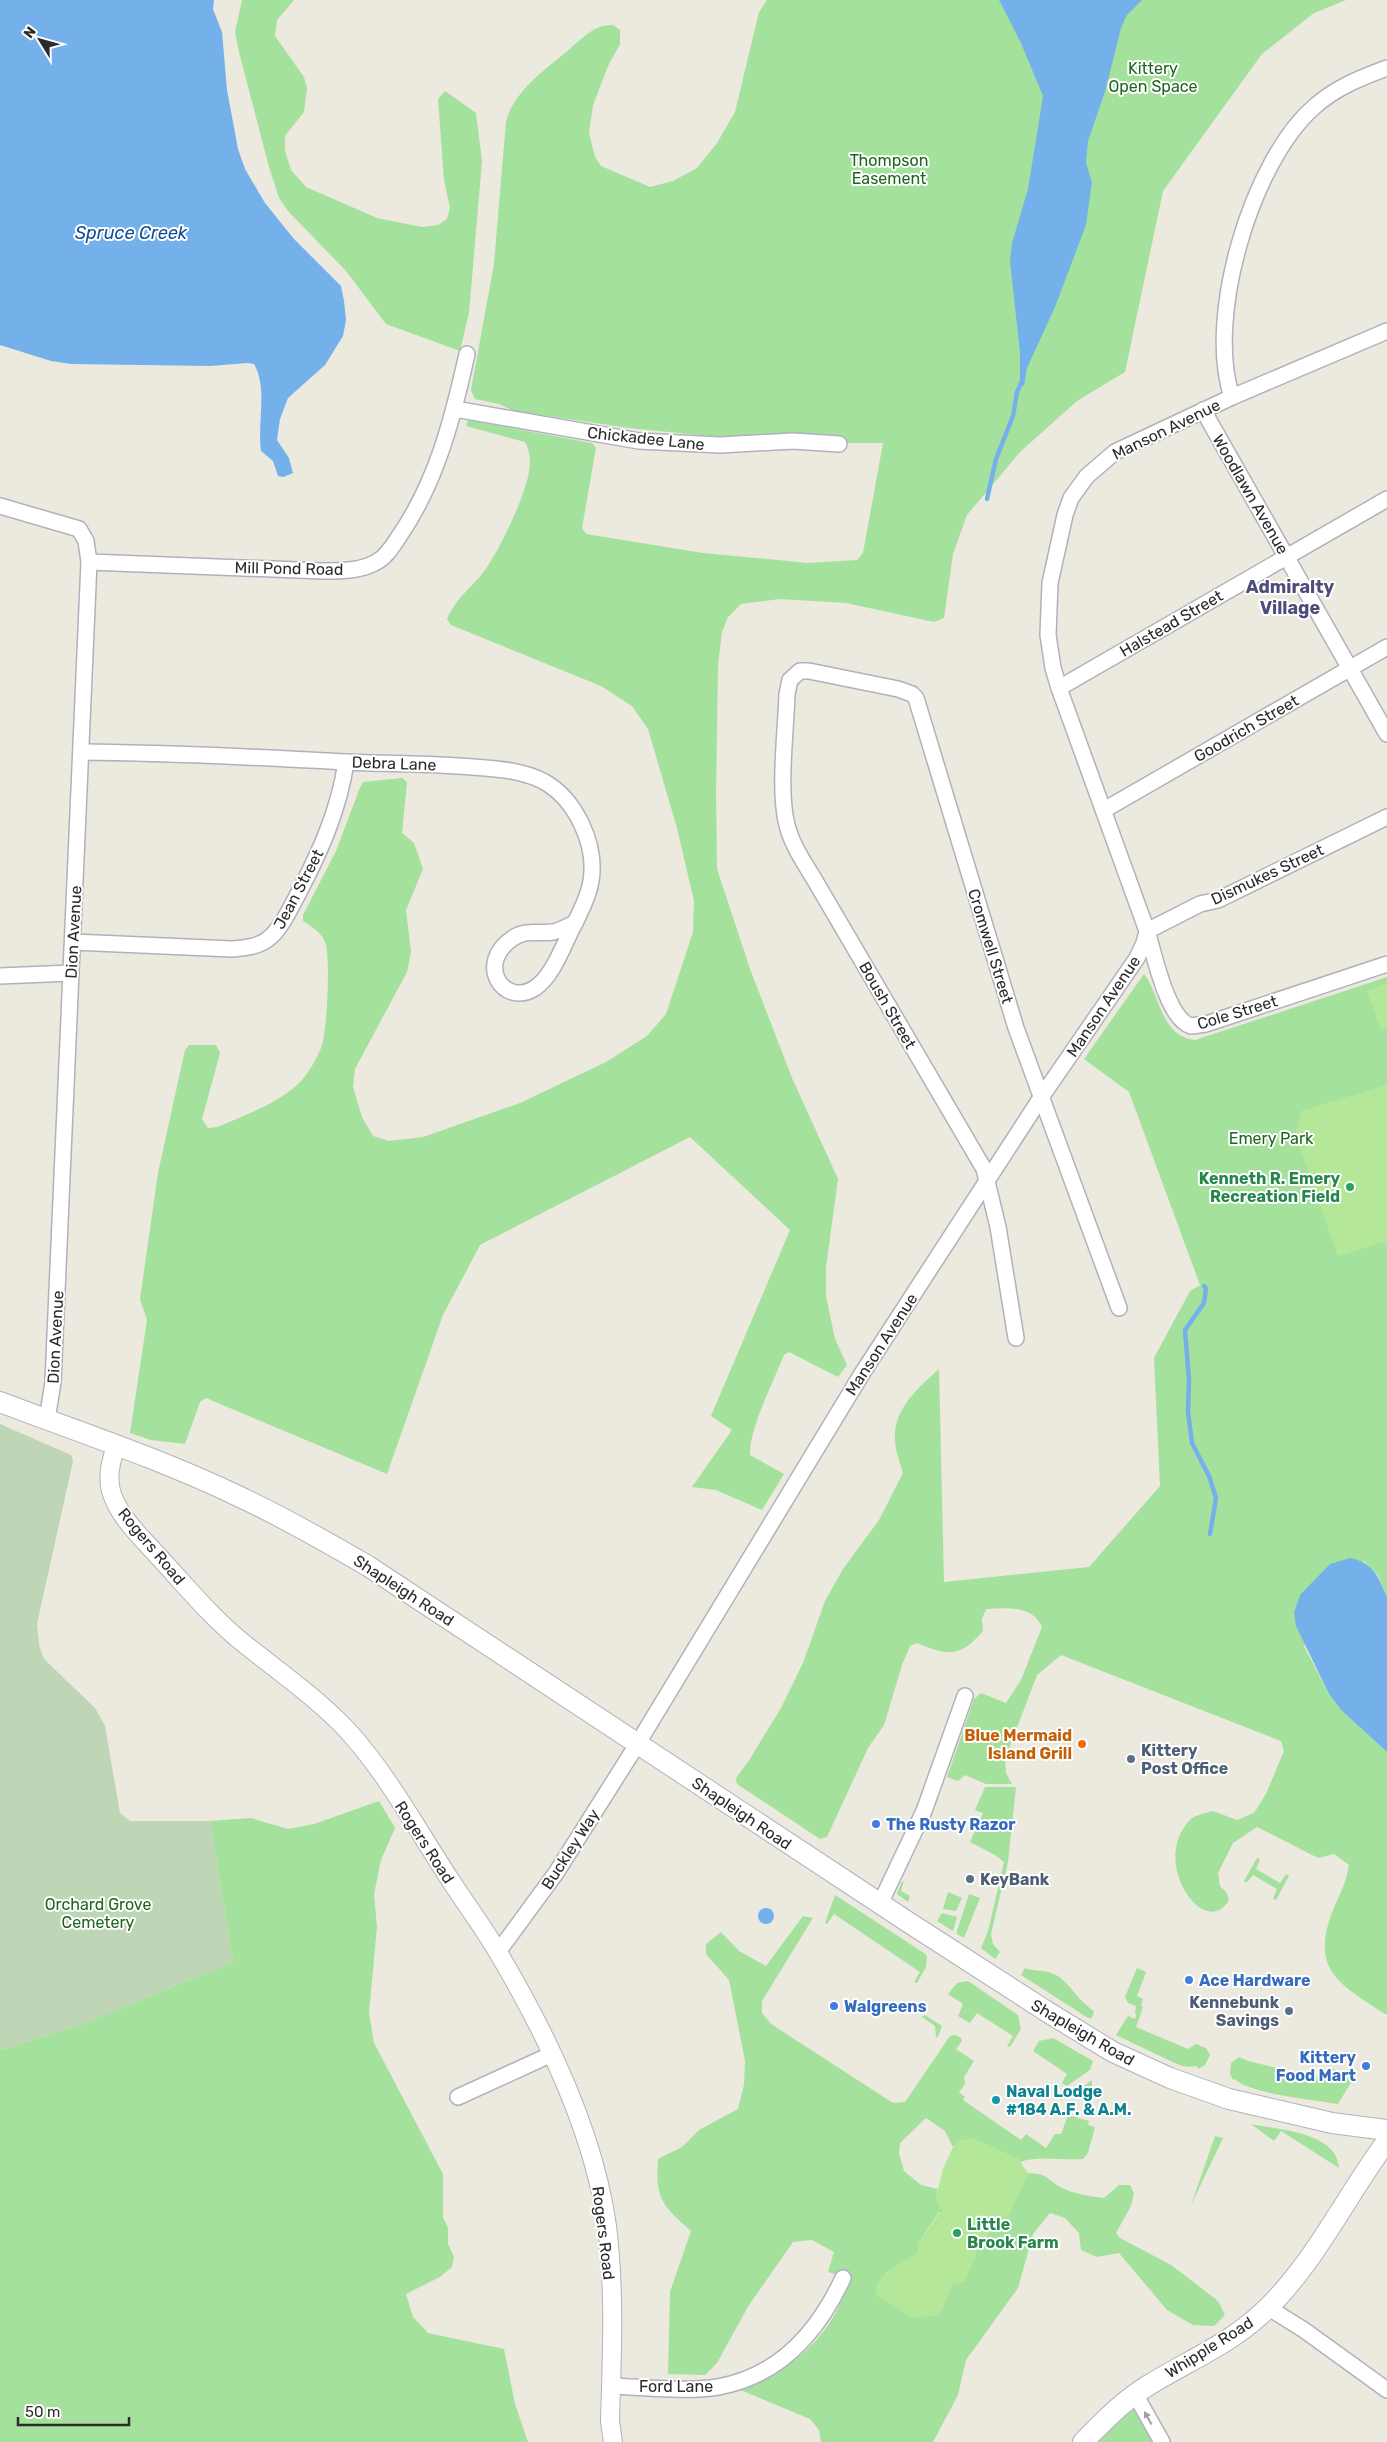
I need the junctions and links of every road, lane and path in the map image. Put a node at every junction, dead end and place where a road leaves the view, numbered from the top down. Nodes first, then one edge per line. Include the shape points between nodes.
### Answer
1 (1387, 68) edge
2 (1387, 331) edge
3 (467, 354) dead end
4 (1232, 396) junction
5 (455, 409) junction
6 (1203, 410) junction
7 (839, 444) dead end
8 (1387, 499) edge
9 (0, 506) edge
10 (1287, 557) junction
11 (90, 562) junction
12 (1387, 647) edge
13 (1350, 668) junction
14 (796, 673) joint
15 (1059, 688) junction
16 (1387, 734) edge
17 (81, 752) junction
18 (346, 762) junction
19 (1104, 810) junction
20 (1387, 818) edge
21 (575, 923) junction
22 (1147, 931) junction
23 (73, 942) junction
24 (1387, 964) edge
25 (71, 973) junction
26 (0, 976) edge
27 (1042, 1096) junction
28 (988, 1183) junction
29 (1119, 1308) dead end
30 (1016, 1338) dead end
31 (0, 1402) edge
32 (47, 1420) junction
33 (116, 1446) junction
34 (964, 1696) dead end
35 (638, 1743) junction
36 (880, 1904) junction
37 (498, 1952) junction
38 (552, 2054) junction
39 (458, 2096) dead end
40 (1387, 2130) edge
41 (1387, 2141) edge
42 (1387, 2163) edge
43 (1356, 2189) junction
44 (842, 2278) dead end
45 (1268, 2308) junction
46 (611, 2386) junction
47 (1387, 2390) edge
48 (1135, 2394) junction
49 (613, 2442) edge
50 (1083, 2442) edge
51 (1162, 2442) edge

1 - 4 street via 1342,86 1313,108 1285,140 1266,173 1239,246 1228,296 1224,356
2 - 4 street, Manson Avenue
3 - 5 street, Mill Pond Road
4 - 6 street, Manson Avenue
5 - 7 street, Chickadee Lane via 638,441 723,445 793,441
5 - 11 street, Mill Pond Road via 416,508 379,561 367,566 323,571
6 - 10 street, Woodlawn Avenue
6 - 15 street, Manson Avenue via 1115,452 1098,465 1071,498 1058,540 1050,583 1048,635
8 - 10 street, Halstead Street
9 - 11 street, Dion Avenue via 79,529 86,541
10 - 13 street, Woodlawn Avenue
10 - 15 street, Halstead Street
11 - 17 street, Dion Avenue
12 - 13 street, Goodrich Street
13 - 16 street, Woodlawn Avenue
13 - 19 street, Goodrich Street
14 - 27 street, Cromwell Street via 809,671 898,690 916,698 1016,1028
14 - 28 street, Boush Street via 790,680 787,694 784,788 787,826 817,884 984,1169
15 - 19 street, Manson Avenue
17 - 18 street, Debra Lane
17 - 23 street, Dion Avenue
18 - 21 street, Debra Lane via 507,769 544,782 578,817 586,834 591,884
18 - 23 street, Jean Street via 342,788 329,829 282,924 268,940 232,949
19 - 22 street, Manson Avenue
20 - 22 street, Dismukes Street
21 - 21 street, Debra Lane via 553,932 526,932 510,940 495,962 496,979 516,991 535,988 550,970
22 - 24 street, Cole Street via 1176,1016 1191,1026 1206,1024
22 - 27 street, Manson Avenue via 1137,958
23 - 25 street, Dion Avenue
25 - 26 street
25 - 32 street, Dion Avenue via 54,1382
27 - 28 street, Manson Avenue
27 - 29 street, Cromwell Street
28 - 30 street, Boush Street via 1009,1284
28 - 35 street, Manson Avenue via 845,1401
31 - 32 main road
32 - 33 main road
33 - 35 main road, Shapleigh Road via 237,1495 309,1532 397,1584
33 - 37 street, Rogers Road via 111,1462 111,1489 122,1513 219,1621 328,1711 350,1734 385,1780
34 - 36 street via 924,1812
35 - 36 main road, Shapleigh Road
35 - 37 street, Buckley Way via 556,1873
36 - 40 main road, Shapleigh Road via 1046,2012 1140,2065 1235,2100 1332,2123
37 - 38 street, Rogers Road
38 - 39 street
38 - 46 street, Rogers Road via 593,2162 607,2224 612,2290
41 - 43 main road, Whipple Road via 1364,2171
42 - 43 main road, Whipple Road via 1371,2182
43 - 45 main road, Whipple Road via 1290,2283
44 - 46 street, Ford Lane via 811,2333 780,2360 758,2372 729,2384 704,2388
45 - 47 street via 1312,2335
45 - 48 main road, Whipple Road via 1237,2333
46 - 49 street, Rogers Road
48 - 50 main road, Whipple Road
51 -> 48 street

